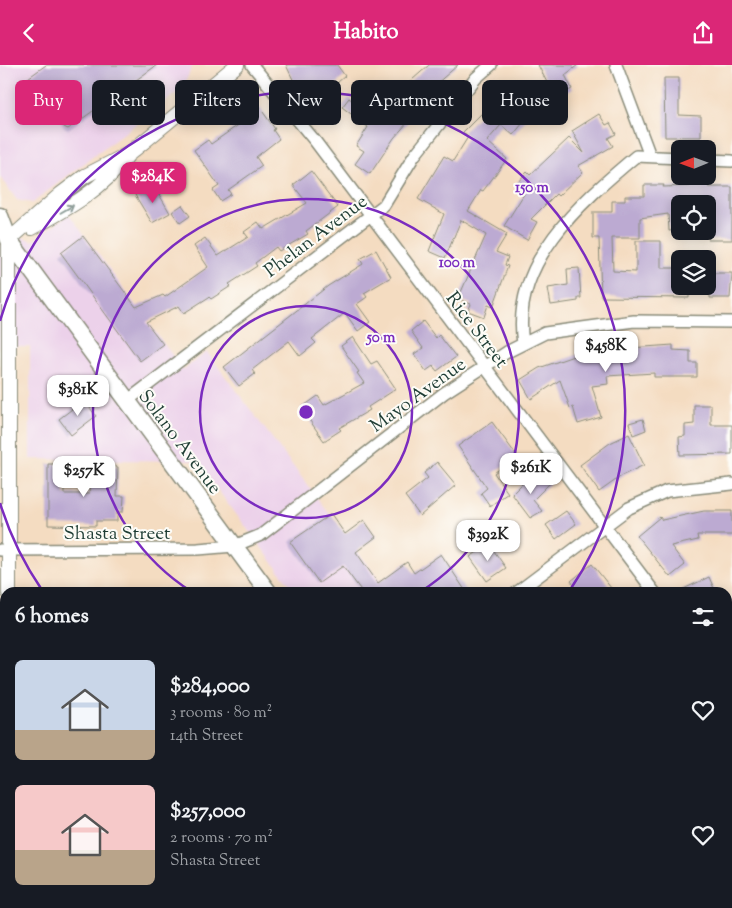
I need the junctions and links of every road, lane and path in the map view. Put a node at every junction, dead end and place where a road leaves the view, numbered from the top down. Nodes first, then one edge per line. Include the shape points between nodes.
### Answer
1 (238, 65) edge
2 (252, 65) edge
3 (491, 65) edge
4 (616, 65) edge
5 (650, 156) junction
6 (671, 157) edge
7 (716, 160) edge
8 (732, 161) edge
9 (371, 215) junction
10 (0, 216) edge
11 (3, 238) edge
12 (732, 322) edge
13 (523, 343) junction
14 (485, 366) junction
15 (126, 401) junction
16 (732, 484) edge
17 (605, 526) junction
18 (234, 546) junction
19 (4, 550) edge
20 (8, 587) edge
21 (265, 587) edge
22 (524, 587) edge
23 (651, 587) edge

1 - 11 street via 130,153 114,174 73,205
2 - 9 street, Rice Street
3 - 9 street, Phelan Avenue via 476,78 414,156 384,205
4 - 5 street
5 - 6 street
5 - 13 street via 636,157 593,192 568,218 537,263 522,303 520,324
7 - 8 street
9 - 14 street, Rice Street
9 - 15 street, Phelan Avenue
10 - 11 main road, Solano Avenue
11 - 15 main road, Solano Avenue
11 - 19 street
12 - 13 street, Mayo Avenue via 634,321 544,333
13 - 14 street, Mayo Avenue
14 - 17 street, Rice Street
14 - 18 street, Mayo Avenue via 444,393 261,535
15 - 18 main road, Solano Avenue
16 - 17 street via 667,491 630,508
17 - 22 street
17 - 23 street, Rice Street
18 - 19 street, Shasta Street
18 - 21 main road, Solano Avenue
19 - 20 street

